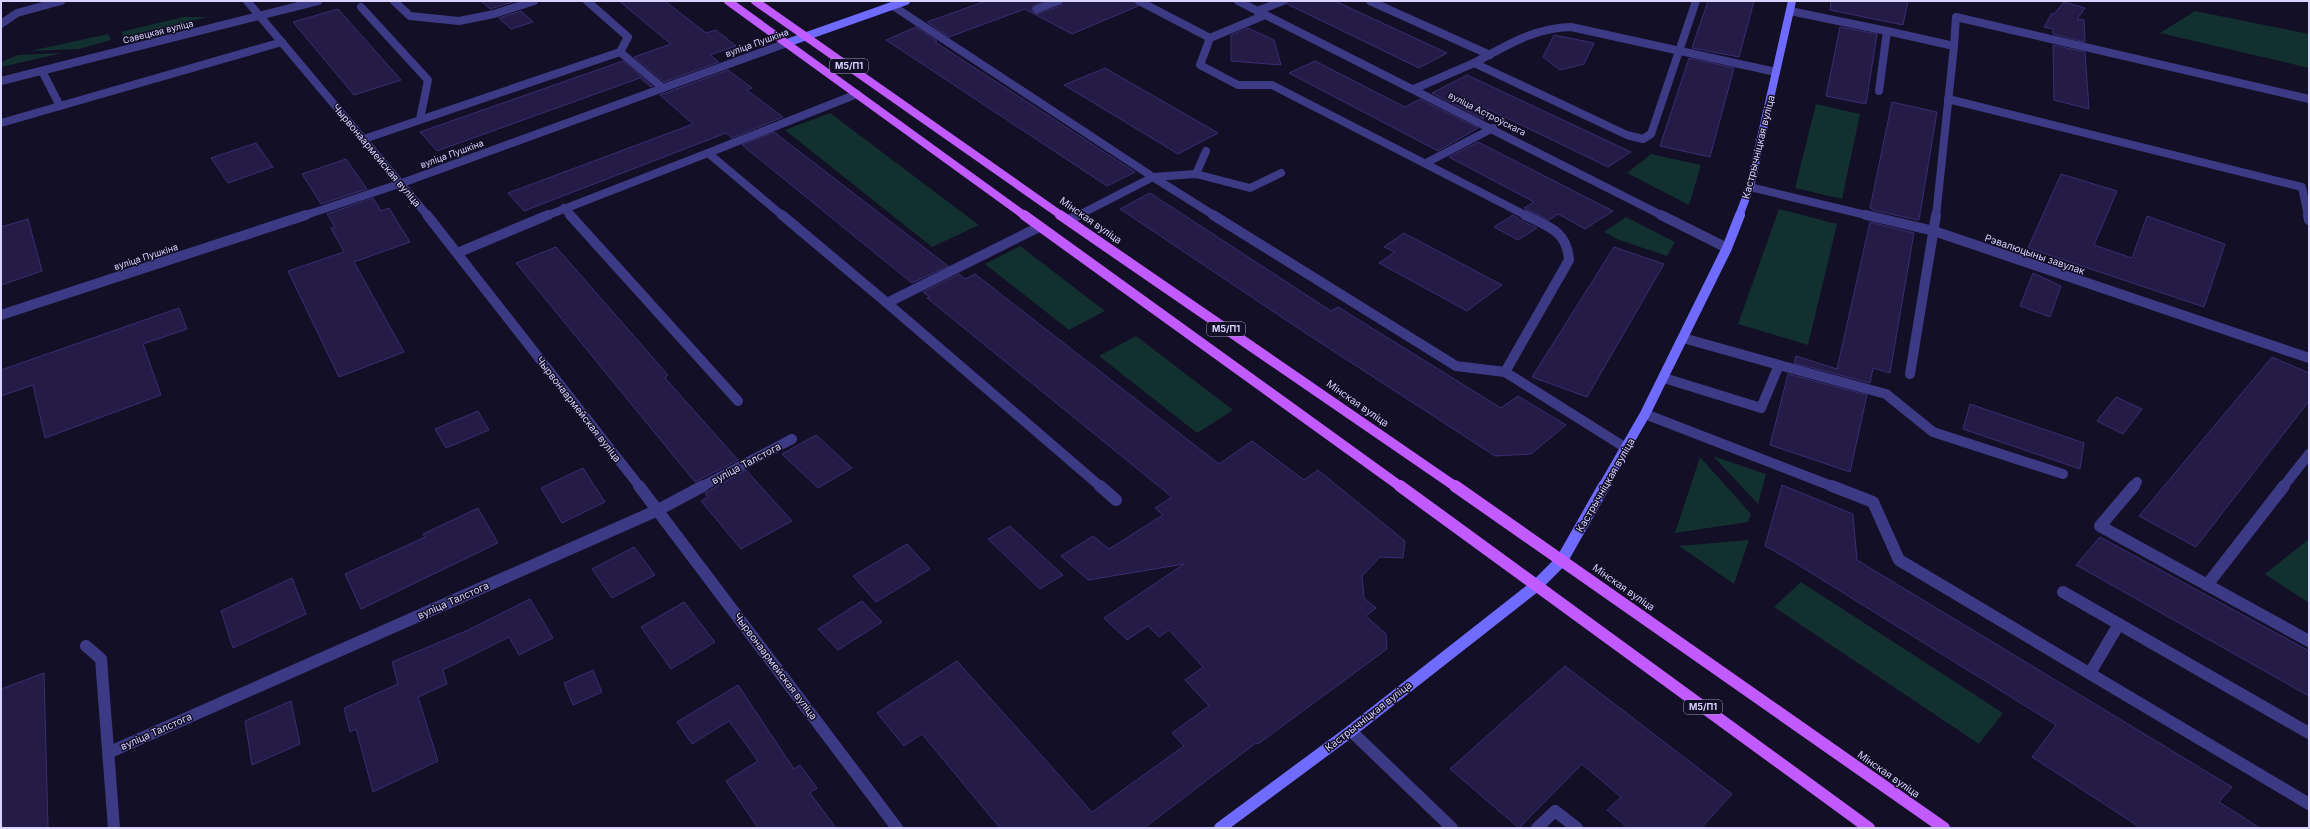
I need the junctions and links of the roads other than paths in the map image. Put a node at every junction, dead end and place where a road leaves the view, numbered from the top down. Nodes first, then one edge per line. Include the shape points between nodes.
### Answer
1 (61, 1) edge
2 (247, 1) edge
3 (318, 1) edge
4 (394, 1) edge
5 (534, 1) edge
6 (587, 1) edge
7 (728, 1) edge
8 (756, 1) edge
9 (906, 1) edge
10 (1058, 1) edge
11 (1139, 1) edge
12 (1238, 1) edge
13 (1283, 1) edge
14 (1370, 1) edge
15 (1696, 1) edge
16 (1792, 1) edge
17 (893, 6) junction
18 (360, 7) dead end
19 (1037, 9) dead end
20 (1790, 11) junction
21 (1261, 13) junction
22 (261, 16) junction
23 (1, 24) edge
24 (1887, 31) junction
25 (806, 36) junction
26 (1210, 38) junction
27 (282, 42) junction
28 (787, 43) junction
29 (1954, 46) junction
30 (1679, 51) junction
31 (620, 52) junction
32 (1490, 55) junction
33 (1474, 63) junction
34 (42, 70) junction
35 (1776, 72) junction
36 (1, 81) edge
37 (663, 88) junction
38 (1414, 89) junction
39 (1879, 91) dead end
40 (857, 94) junction
41 (1948, 99) junction
42 (2309, 99) edge
43 (60, 106) junction
44 (420, 119) junction
45 (1, 123) edge
46 (1493, 128) junction
47 (364, 139) junction
48 (1206, 151) dead end
49 (708, 153) junction
50 (1426, 163) junction
51 (1281, 173) dead end
52 (1196, 174) junction
53 (1153, 177) junction
54 (402, 183) junction
55 (1750, 187) junction
56 (564, 208) junction
57 (1068, 220) junction
58 (2309, 220) edge
59 (1039, 227) junction
60 (1934, 231) junction
61 (1727, 248) junction
62 (457, 253) junction
63 (887, 303) junction
64 (1, 315) edge
65 (1683, 338) junction
66 (2309, 358) edge
67 (1779, 365) junction
68 (1505, 372) junction
69 (1910, 374) dead end
70 (1664, 378) junction
71 (738, 401) dead end
72 (1645, 414) junction
73 (792, 439) dead end
74 (1626, 448) junction
75 (2309, 454) edge
76 (2063, 474) dead end
77 (2137, 482) dead end
78 (1116, 500) dead end
79 (658, 510) junction
80 (1562, 560) junction
81 (1537, 585) junction
82 (2207, 585) junction
83 (2063, 592) dead end
84 (2119, 624) junction
85 (2309, 641) edge
86 (86, 646) dead end
87 (2090, 673) junction
88 (1351, 731) junction
89 (2309, 733) edge
90 (110, 752) junction
91 (2309, 804) edge
92 (114, 828) edge
93 (897, 828) edge
94 (1220, 828) edge
95 (1452, 828) edge
96 (1537, 828) edge
97 (1577, 828) edge
98 (1869, 828) edge
99 (1944, 828) edge

1 - 23 street via 17,13
2 - 22 street, Чырвонаармейская вуліца
3 - 22 street, Савецкая вуліца
4 - 5 street via 410,16 459,21 494,14
6 - 31 street via 628,37
7 - 28 main road, М5/П1
8 - 25 main road, Мінская вуліца / М5/П1
9 - 17 main road, вуліца Пушкіна
10 - 19 street
11 - 26 street
12 - 21 street, вуліца Астроўскага
13 - 21 street
14 - 32 street
15 - 30 street
16 - 20 main road, Кастрычніцкая вуліца
17 - 25 main road, вуліца Пушкіна
17 - 53 street
18 - 44 street via 428,80
20 - 24 street
20 - 35 main road, Кастрычніцкая вуліца
21 - 26 street
21 - 38 street, вуліца Астроўскага
22 - 27 street, Чырвонаармейская вуліца
22 - 34 street, Савецкая вуліца
24 - 29 street
24 - 39 street
25 - 28 main road, вуліца Пушкіна
25 - 57 main road, Мінская вуліца / М5/П1
26 - 50 street via 1200,65 1238,84 1272,85
27 - 43 street
27 - 47 street, Чырвонаармейская вуліца
28 - 37 street, вуліца Пушкіна
28 - 40 main road, М5/П1
29 - 41 street
29 - 42 street via 1956,17
30 - 32 street via 1571,27 1552,26 1532,31
30 - 33 street via 1651,134 1643,139 1628,135
30 - 35 street
31 - 37 street
31 - 44 street
32 - 33 street
33 - 38 street
34 - 36 street, Савецкая вуліца
34 - 43 street
35 - 55 main road, Кастрычніцкая вуліца
37 - 54 street, вуліца Пушкіна
38 - 46 street, вуліца Астроўскага
40 - 49 street
40 - 59 main road, М5/П1
41 - 58 street via 2302,187
41 - 60 street
43 - 45 street
44 - 47 street
46 - 50 street
46 - 61 street, вуліца Астроўскага
47 - 54 street, Чырвонаармейская вуліца
48 - 52 street
49 - 56 street
49 - 63 street
50 - 68 street via 1555,230 1568,245 1569,260
51 - 52 street via 1250,188
52 - 53 street
53 - 57 street
53 - 68 street via 1456,366
54 - 62 street, Чырвонаармейская вуліца
54 - 64 street, вуліца Пушкіна
55 - 60 street, Рэвалюцыны завулак
55 - 61 main road, Кастрычніцкая вуліца
56 - 62 street
56 - 71 street
57 - 80 main road, Мінская вуліца / М5/П1
59 - 63 street
59 - 81 main road, М5/П1
60 - 66 street, Рэвалюцыны завулак
60 - 69 street
61 - 65 main road, Кастрычніцкая вуліца
62 - 79 street, Чырвонаармейская вуліца
63 - 78 street
65 - 67 street
65 - 70 main road, Кастрычніцкая вуліца
67 - 70 street via 1761,408
67 - 76 street via 1886,394 1933,432
68 - 74 street
70 - 72 main road, Кастрычніцкая вуліца
72 - 74 main road, Кастрычніцкая вуліца
72 - 87 street via 1873,502 1899,560
73 - 79 street, вуліца Талстога
74 - 80 main road, Кастрычніцкая вуліца
75 - 82 street
77 - 82 street via 2100,526
79 - 90 street, вуліца Талстога
79 - 93 street, Чырвонаармейская вуліца
80 - 81 main road, Кастрычніцкая вуліца
80 - 99 main road, Мінская вуліца / М5/П1
81 - 88 main road, Кастрычніцкая вуліца
81 - 98 main road, М5/П1
82 - 85 street
83 - 84 street
84 - 87 street
84 - 89 street
86 - 90 street via 101,659
87 - 91 street
88 - 94 main road, Кастрычніцкая вуліца
88 - 95 street
90 - 92 street
96 - 97 street via 1555,811

